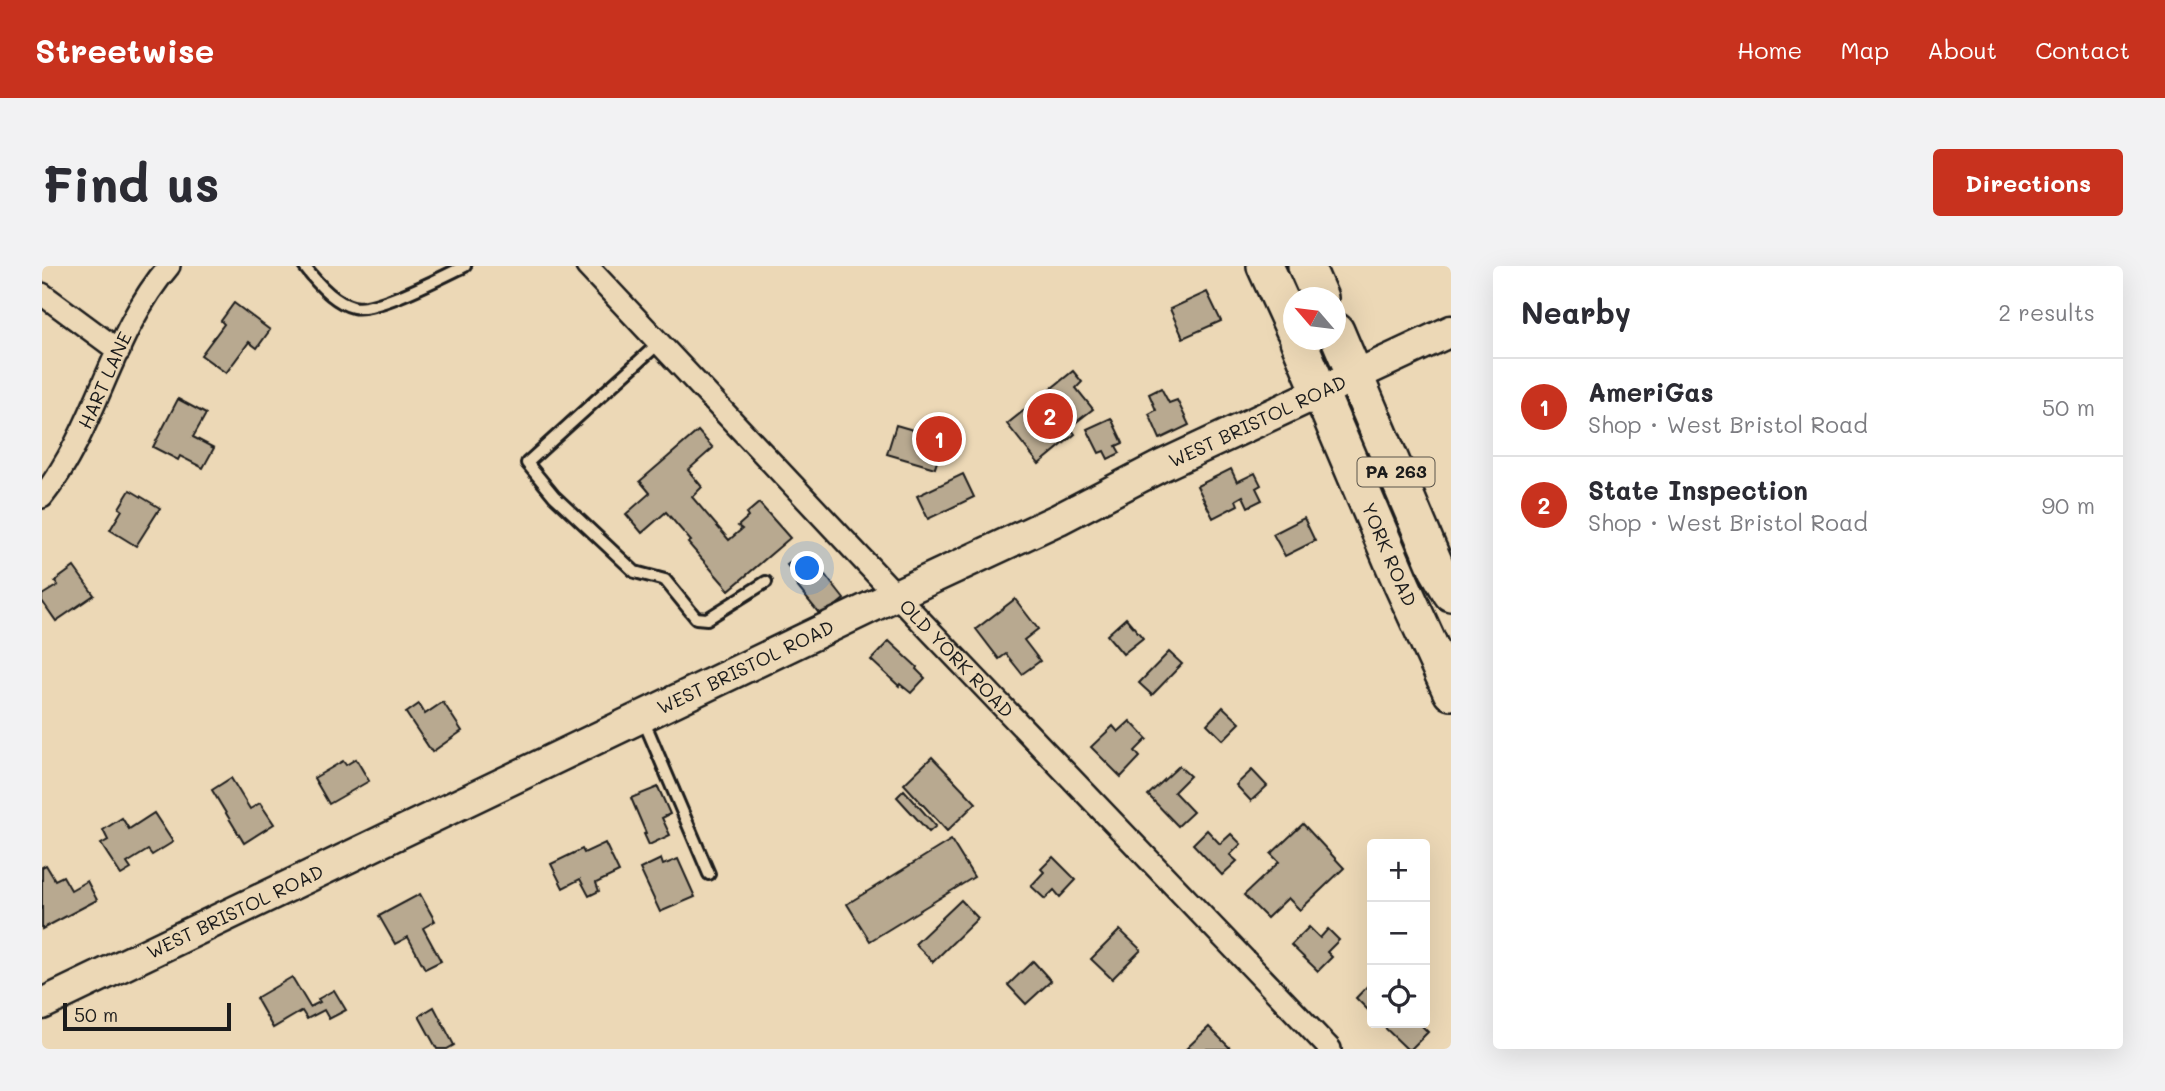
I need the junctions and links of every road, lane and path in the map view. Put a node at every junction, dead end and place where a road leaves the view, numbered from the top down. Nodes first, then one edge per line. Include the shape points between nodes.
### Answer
1 (169, 266) edge
2 (304, 266) edge
3 (465, 266) edge
4 (587, 266) edge
5 (1265, 266) edge
6 (1306, 266) edge
7 (1315, 287) edge
8 (42, 294) edge
9 (1283, 307) edge
10 (1451, 331) edge
11 (659, 343) junction
12 (1302, 350) edge
13 (1344, 350) edge
14 (119, 351) junction
15 (1356, 374) junction
16 (1320, 391) junction
17 (42, 497) edge
18 (766, 582) dead end
19 (1451, 593) edge
20 (896, 595) junction
21 (1451, 692) edge
22 (642, 717) junction
23 (709, 874) dead end
24 (42, 1004) edge
25 (1330, 1049) edge

1 - 14 street, HART LANE via 140,307
2 - 3 lane via 338,301 356,308 414,290
4 - 11 street, OLD YORK ROAD
5 - 9 highway
6 - 7 highway
8 - 14 street
10 - 15 main road, WEST BRISTOL ROAD
11 - 18 lane via 527,463 554,496 635,572 664,580 696,618 707,619
11 - 20 street, OLD YORK ROAD
12 - 16 highway, YORK ROAD / PA 263
13 - 15 highway, YORK ROAD / PA 263
14 - 17 street, HART LANE via 68,457
15 - 16 main road, WEST BRISTOL ROAD
15 - 19 highway, YORK ROAD / PA 263
16 - 20 main road, WEST BRISTOL ROAD
16 - 21 highway, YORK ROAD / PA 263
20 - 22 main road, WEST BRISTOL ROAD
20 - 25 street, OLD YORK ROAD
22 - 23 lane
22 - 24 main road, WEST BRISTOL ROAD

